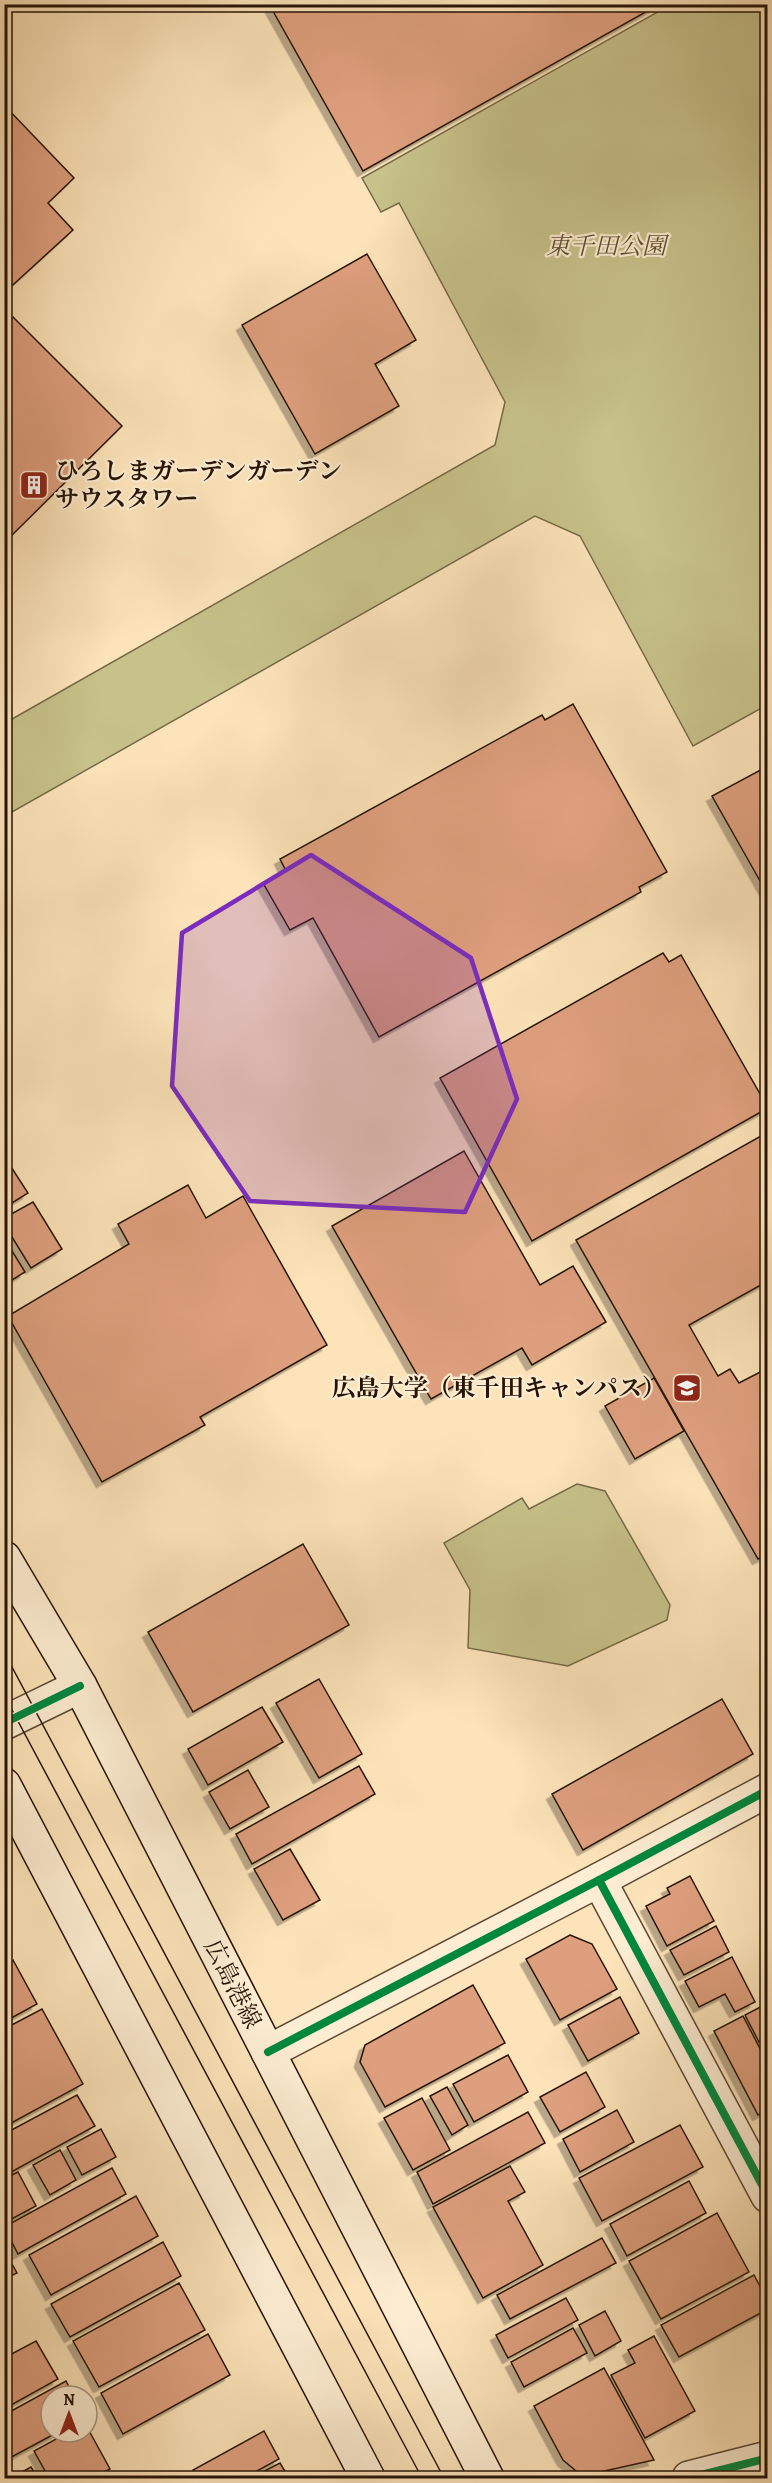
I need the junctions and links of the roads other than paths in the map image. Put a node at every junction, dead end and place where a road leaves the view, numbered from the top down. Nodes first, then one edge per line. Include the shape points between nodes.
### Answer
1 (4, 1558) edge
2 (80, 1686) junction
3 (4, 1723) edge
4 (4, 1785) edge
5 (768, 1790) edge
6 (599, 1880) junction
7 (268, 2052) junction
8 (763, 2177) edge
9 (768, 2458) edge
10 (368, 2478) edge
11 (487, 2478) edge
12 (689, 2478) edge

1 - 2 main road, 広島港線
2 - 3 main road
2 - 7 main road, 広島港線
4 - 10 main road
5 - 6 main road
6 - 7 main road
6 - 8 main road
7 - 11 main road, 広島港線
9 - 12 main road

